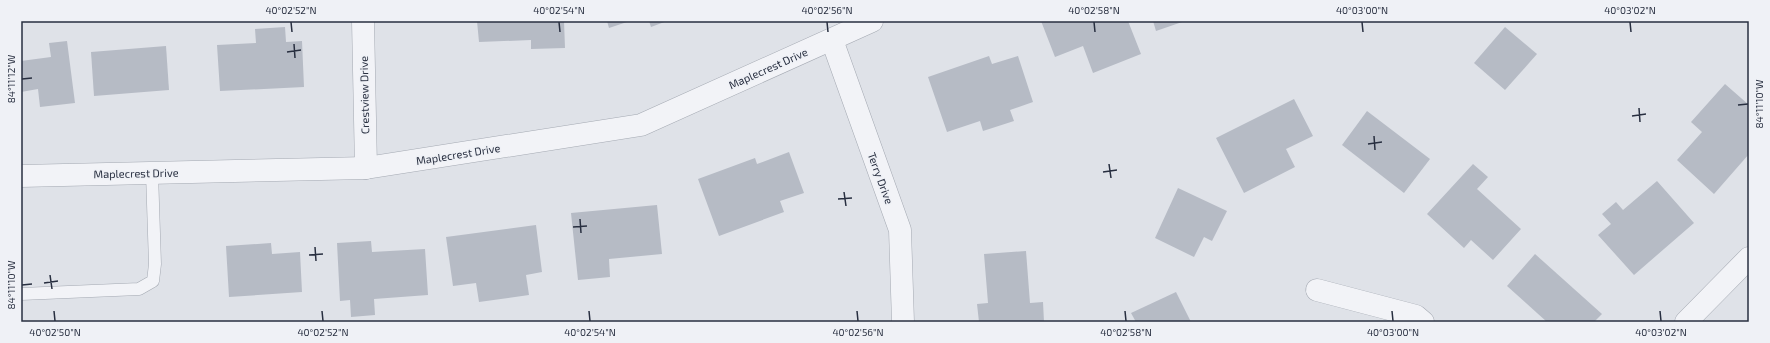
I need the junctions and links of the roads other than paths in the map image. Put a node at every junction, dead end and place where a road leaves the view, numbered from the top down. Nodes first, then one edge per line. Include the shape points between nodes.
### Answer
1 (363, 21) edge
2 (872, 21) edge
3 (832, 40) junction
4 (366, 168) junction
5 (152, 173) junction
6 (21, 176) edge
7 (1749, 258) edge
8 (1317, 290) dead end
9 (21, 294) edge
10 (903, 322) edge
11 (1423, 322) edge
12 (1686, 322) edge

1 - 4 street, Crestview Drive
2 - 3 street, Maplecrest Drive
3 - 4 street, Maplecrest Drive via 641,125
3 - 10 street, Terry Drive via 900,230
4 - 5 street, Maplecrest Drive
5 - 6 street, Maplecrest Drive
5 - 9 lane via 155,264 153,281 139,289
7 - 12 street
8 - 11 street via 1416,316

